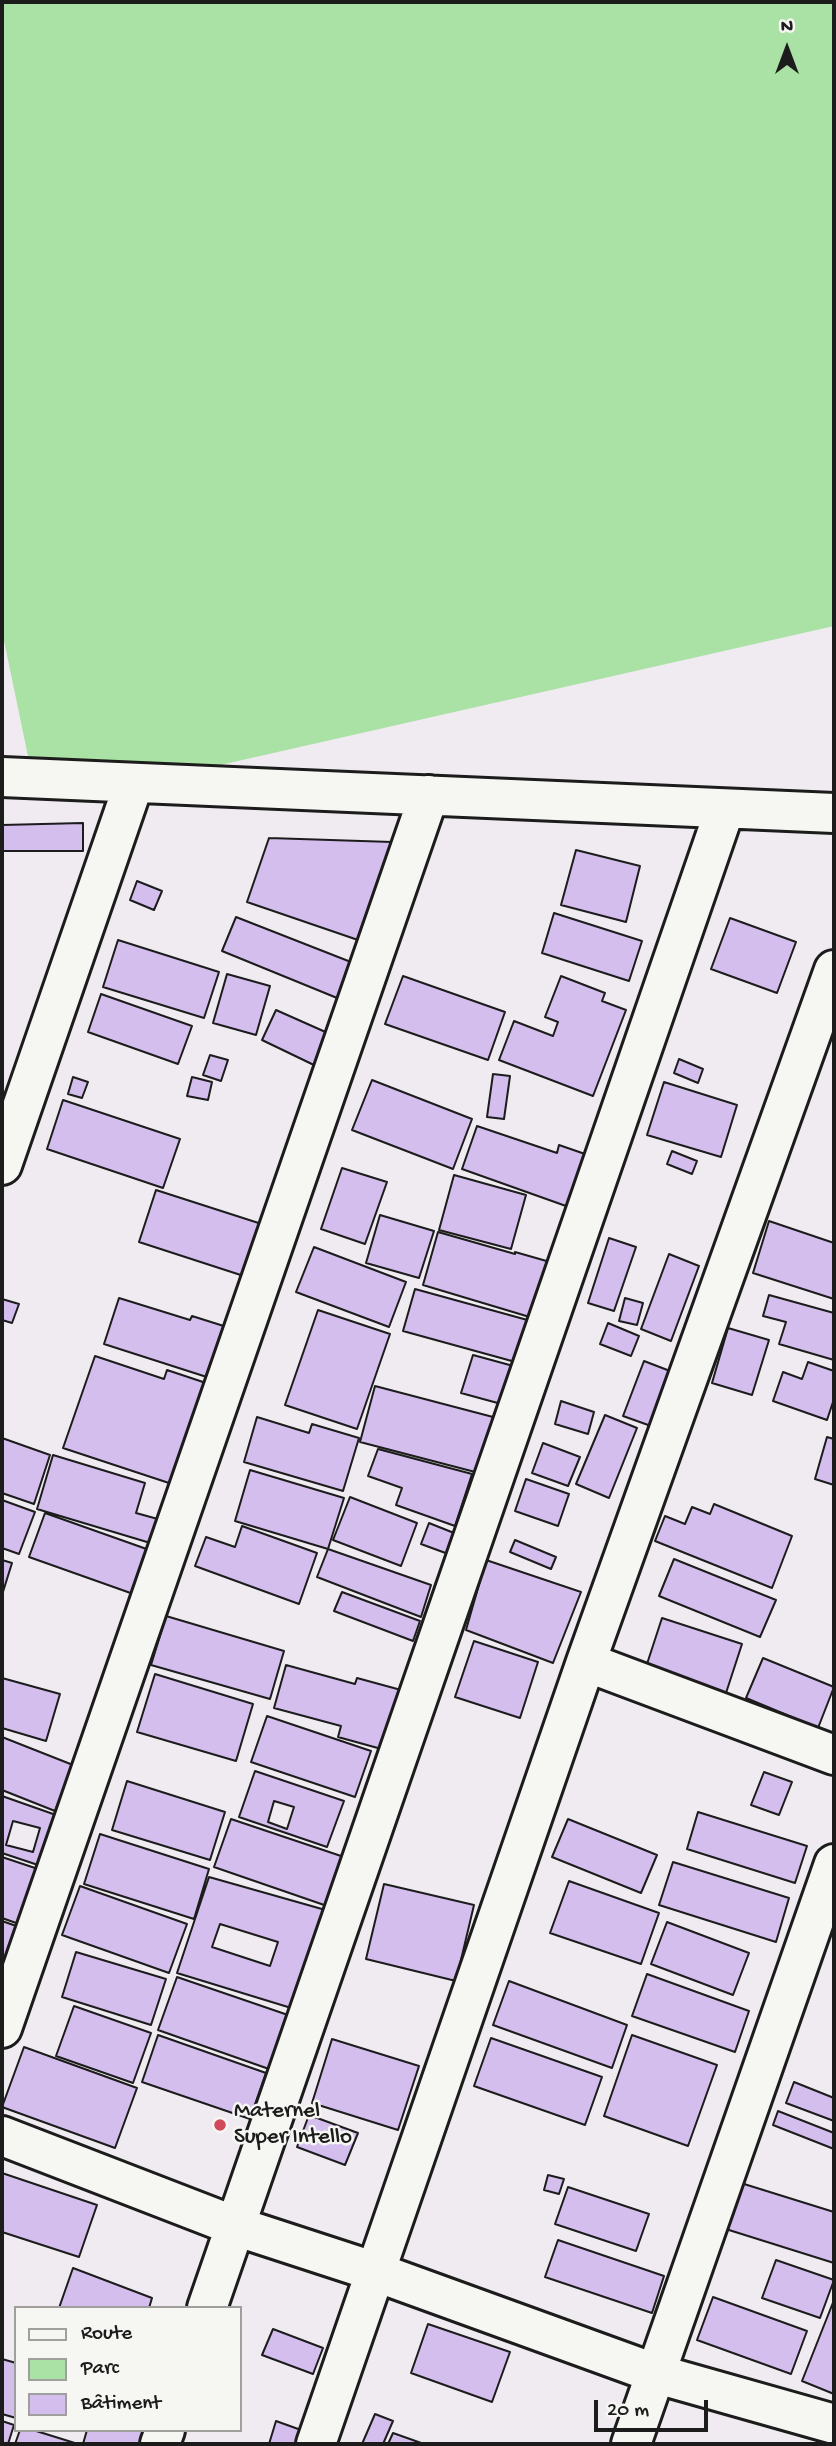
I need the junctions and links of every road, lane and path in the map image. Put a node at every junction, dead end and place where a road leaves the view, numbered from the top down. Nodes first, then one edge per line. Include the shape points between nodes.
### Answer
1 (2, 777) edge
2 (134, 783) junction
3 (429, 796) junction
4 (725, 809) junction
5 (834, 813) edge
6 (834, 970) edge
7 (2, 1165) edge
8 (586, 1662) junction
9 (834, 1755) edge
10 (834, 1864) edge
11 (2, 2028) edge
12 (2, 2136) edge
13 (235, 2226) junction
14 (376, 2272) junction
15 (208, 2306) edge
16 (657, 2374) junction
17 (834, 2424) edge
18 (316, 2444) edge
19 (631, 2444) edge

1 - 2 street
2 - 3 street
2 - 7 street
3 - 4 street
3 - 11 street
4 - 5 street
4 - 13 street
6 - 8 street
8 - 9 street
8 - 14 street
10 - 16 street
12 - 13 street
13 - 14 street
13 - 15 street
14 - 16 street
14 - 18 street
16 - 17 street
16 - 19 street

